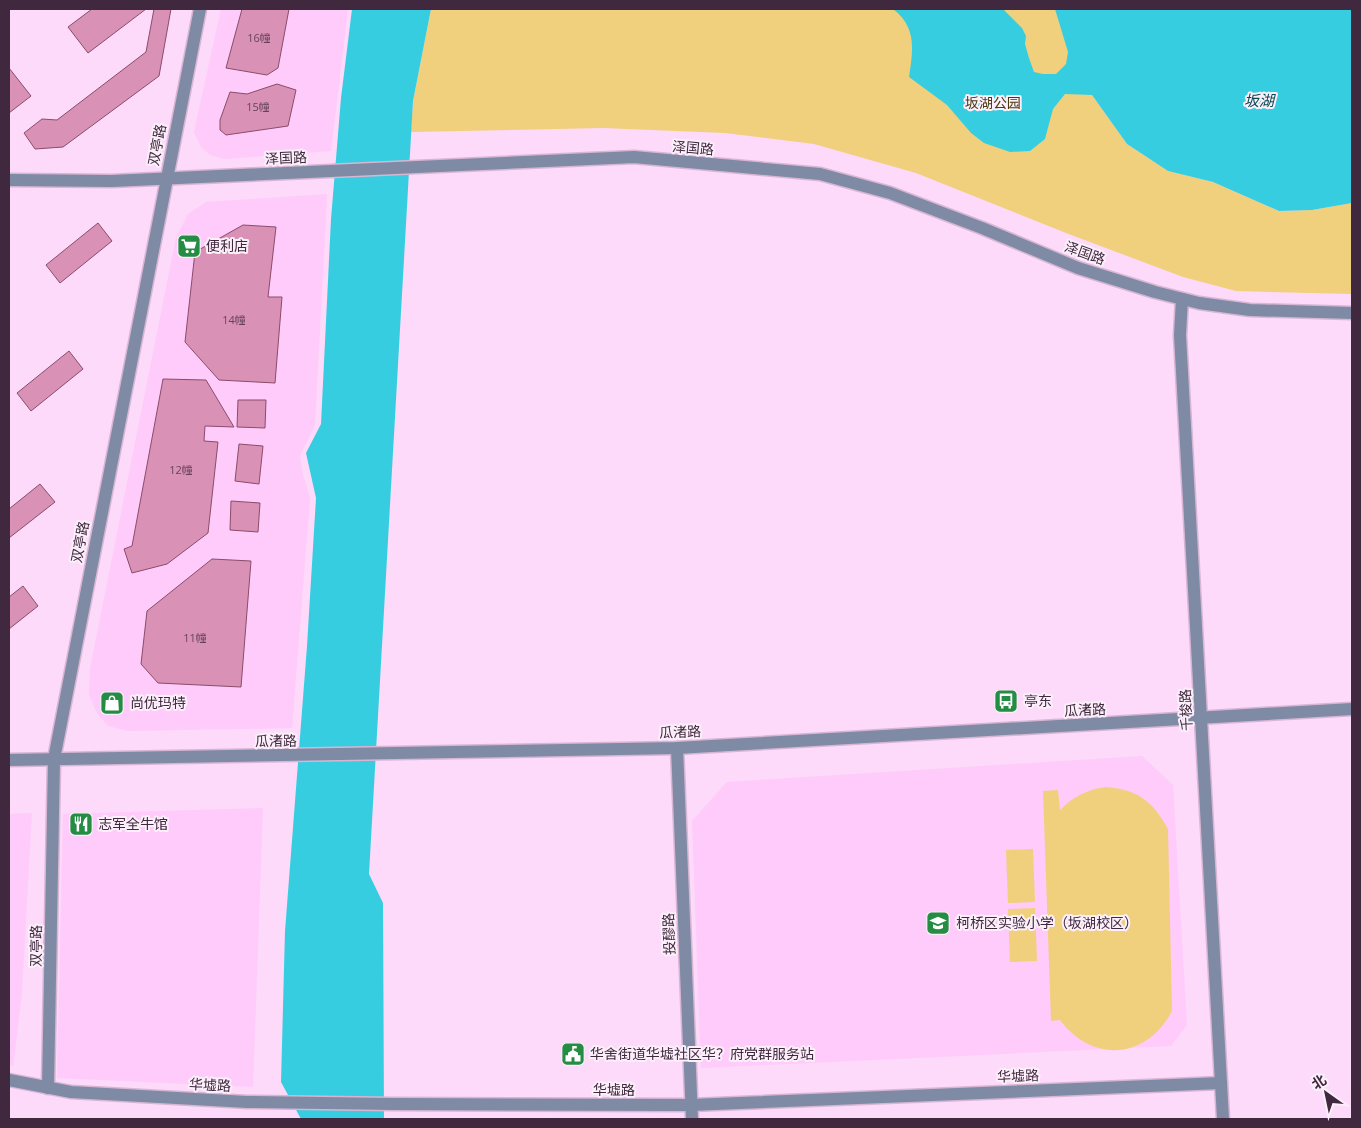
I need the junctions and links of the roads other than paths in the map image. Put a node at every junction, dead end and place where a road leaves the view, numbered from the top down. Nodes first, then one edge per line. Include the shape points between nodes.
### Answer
1 (200, 9) edge
2 (166, 179) junction
3 (9, 180) edge
4 (1182, 299) junction
5 (1352, 313) edge
6 (1352, 709) edge
7 (1202, 718) junction
8 (678, 748) junction
9 (54, 759) junction
10 (9, 760) edge
11 (9, 1080) edge
12 (1221, 1083) junction
13 (48, 1088) junction
14 (691, 1105) junction
15 (692, 1119) edge
16 (1223, 1119) edge

1 - 2 street, 双亭路
2 - 3 street, 泽国路 via 112,182
2 - 4 street, 泽国路 via 634,157 820,174 890,193 1078,268
2 - 9 street, 双亭路
4 - 5 street, 泽国路 via 1250,310
4 - 7 street, 千梭路 via 1180,335
6 - 7 street, 瓜渚路
7 - 8 street, 瓜渚路
7 - 12 street, 千梭路
8 - 9 street, 瓜渚路
8 - 14 street, 投醪路
9 - 10 street, 瓜渚路
9 - 13 street, 双亭路
11 - 13 street, 华墟路
12 - 14 street, 华墟路
12 - 16 street, 千梭路
13 - 14 street, 华墟路 via 81,1093 280,1102
14 - 15 street, 投醪路

